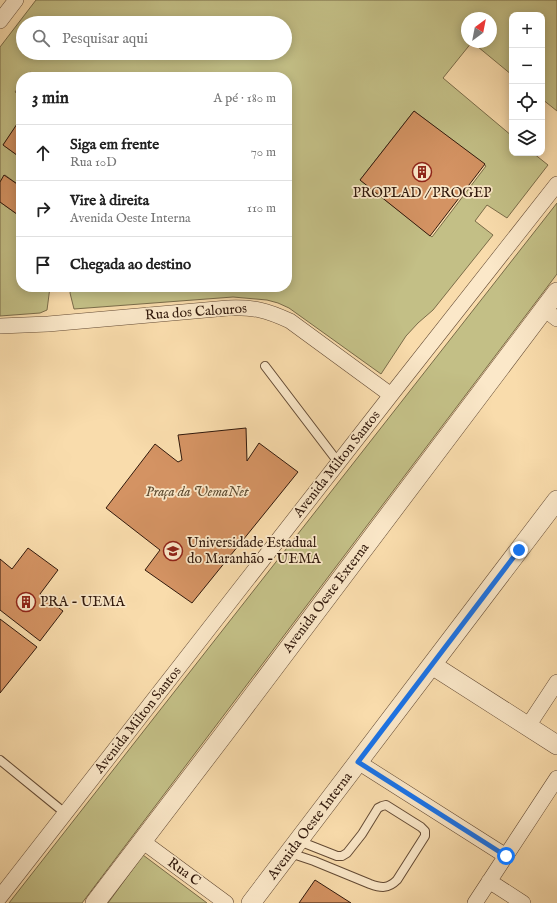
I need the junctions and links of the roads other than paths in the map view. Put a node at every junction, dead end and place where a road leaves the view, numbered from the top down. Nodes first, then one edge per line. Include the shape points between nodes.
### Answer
1 (16, 0) edge
2 (0, 21) edge
3 (557, 184) edge
4 (557, 292) edge
5 (550, 314) edge
6 (0, 326) edge
7 (266, 366) dead end
8 (391, 395) junction
9 (338, 462) junction
10 (557, 500) edge
11 (432, 665) junction
12 (557, 682) edge
13 (528, 726) junction
14 (557, 745) edge
15 (0, 760) edge
16 (358, 762) junction
17 (557, 778) edge
18 (65, 813) junction
19 (142, 841) junction
20 (294, 847) junction
21 (337, 856) junction
22 (506, 856) junction
23 (334, 869) junction
24 (490, 881) junction
25 (0, 897) edge
26 (94, 903) edge
27 (226, 903) edge
28 (251, 903) edge
29 (475, 903) edge
30 (524, 903) edge

1 - 2 street
3 - 8 street, Avenida Milton Santos
4 - 5 street, Avenida Oeste Externa
5 - 19 street, Avenida Oeste Externa
6 - 8 street, Rua dos Calouros via 245,307 274,313 290,321
7 - 9 lane
8 - 9 street, Avenida Milton Santos
9 - 18 street, Avenida Milton Santos
10 - 11 street, Avenida Oeste Interna
11 - 13 street
11 - 16 street, Avenida Oeste Interna
12 - 13 street
13 - 14 street
15 - 18 lane
16 - 20 street, Avenida Oeste Interna
16 - 22 street
17 - 22 street
18 - 25 street, Avenida Milton Santos
19 - 26 street, Avenida Oeste Externa
19 - 27 street, Rua C
20 - 21 lane
20 - 23 lane via 314,861
20 - 28 street, Avenida Oeste Interna
21 - 23 lane
21 - 23 lane via 347,853 378,808 382,806 386,805 425,832 425,836 397,880 388,887 376,887
22 - 24 street
24 - 29 street
24 - 30 street

